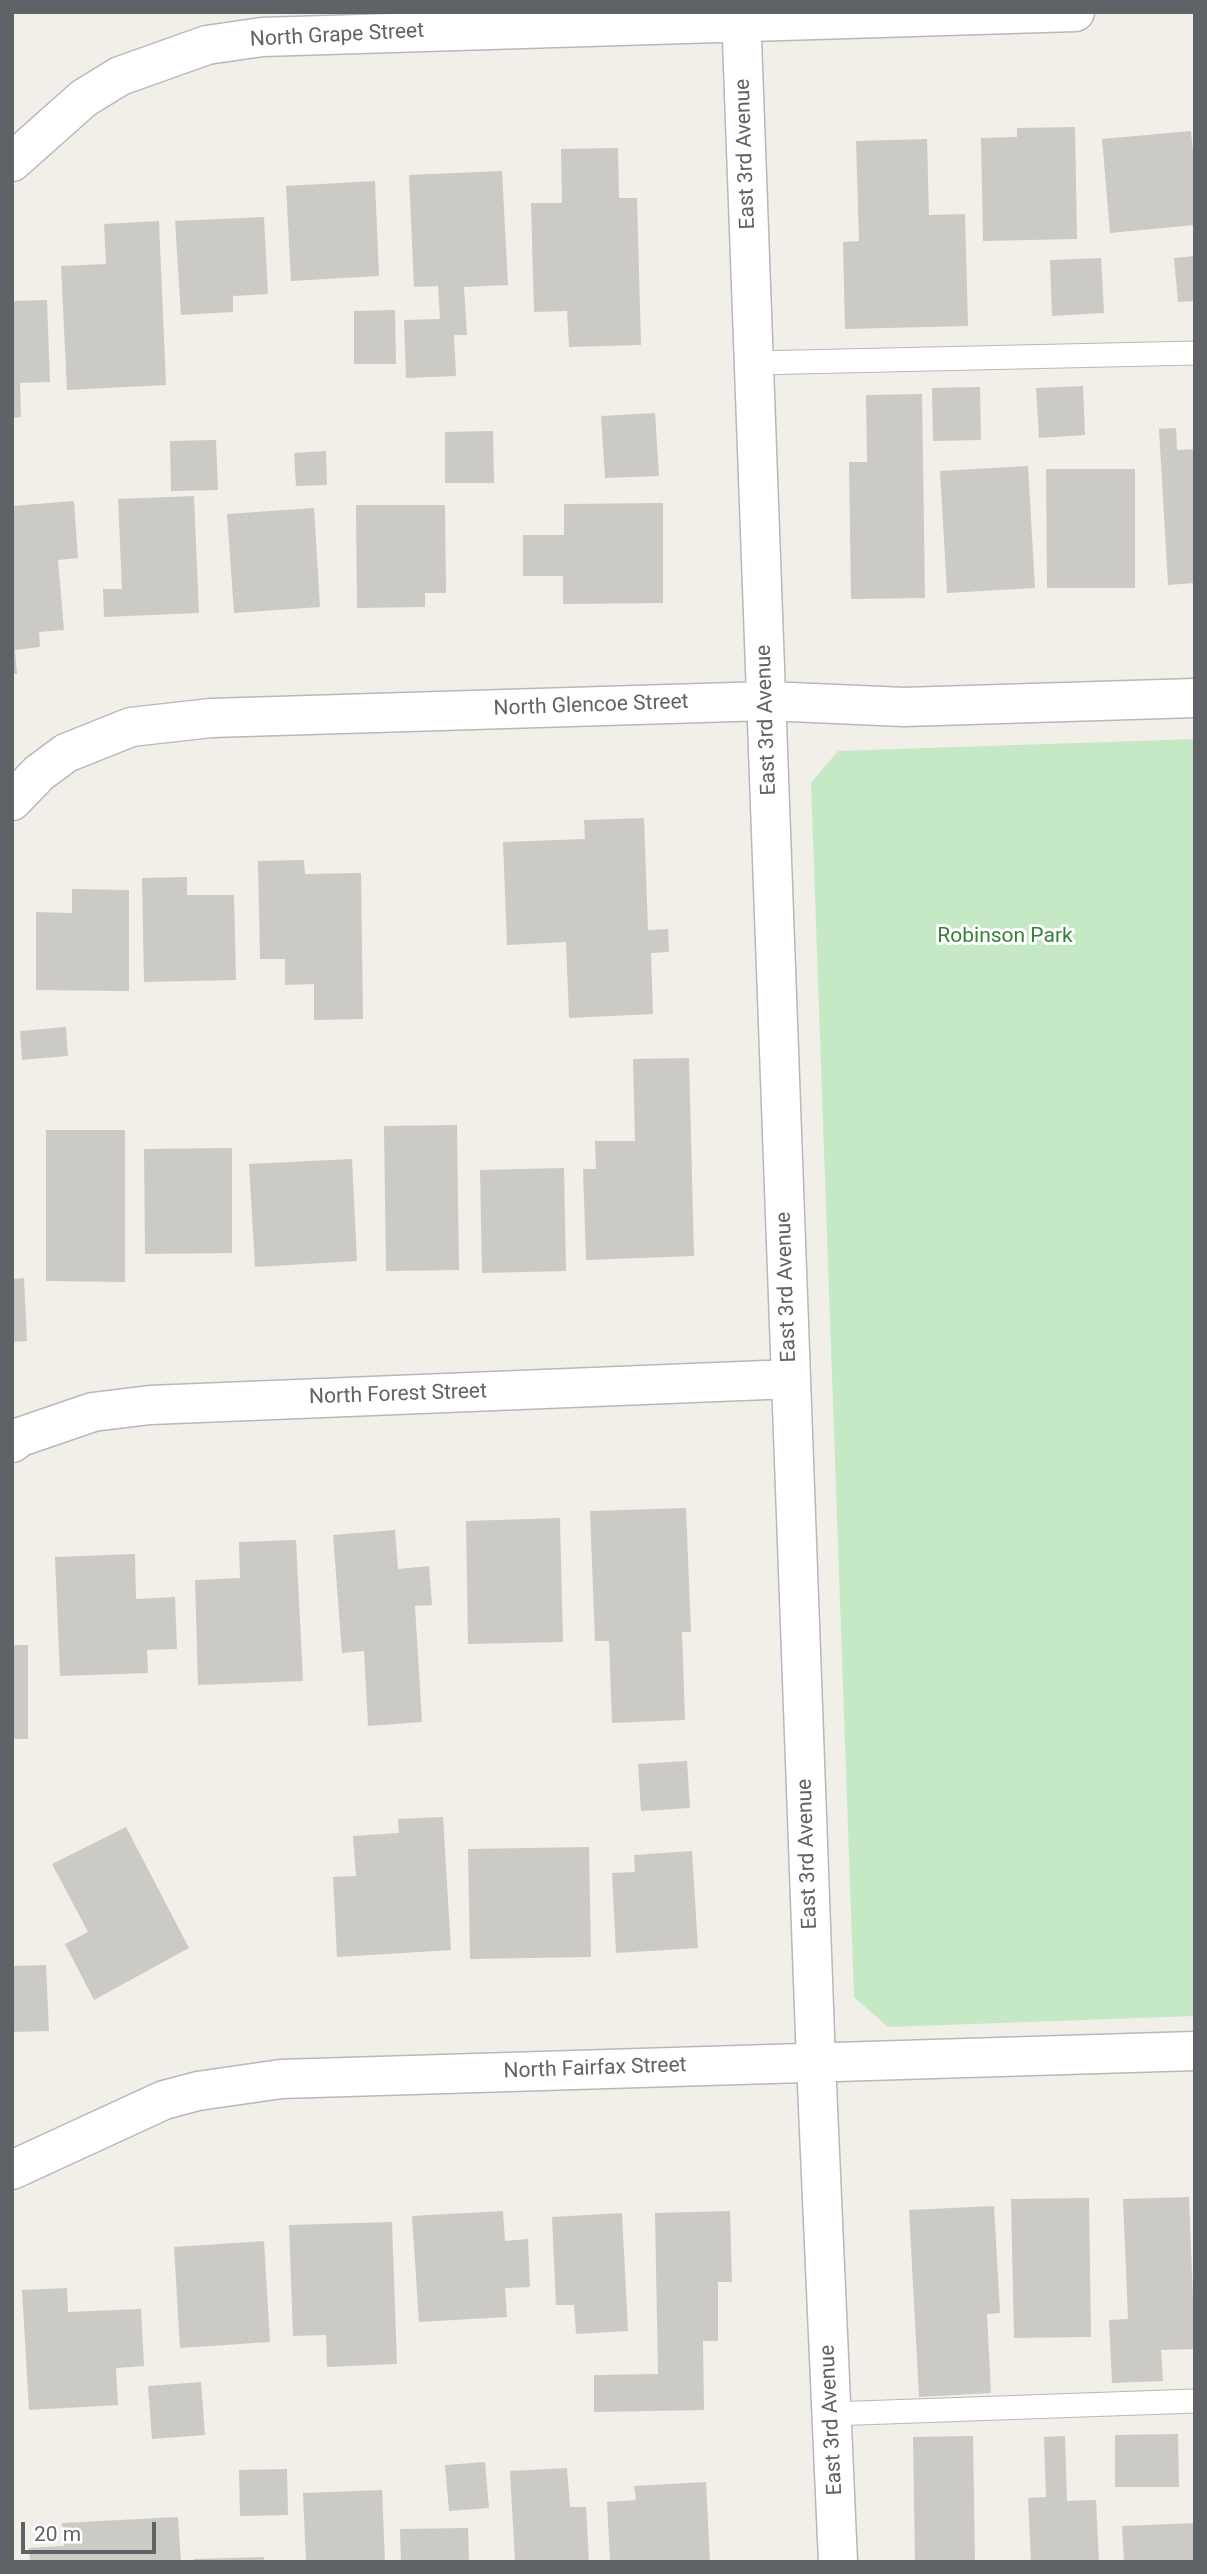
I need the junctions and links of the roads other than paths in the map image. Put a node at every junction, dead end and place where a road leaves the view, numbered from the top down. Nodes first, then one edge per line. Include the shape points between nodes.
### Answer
1 (1075, 12) edge
2 (741, 17) edge
3 (12, 162) edge
4 (1195, 353) edge
5 (754, 363) junction
6 (1195, 698) edge
7 (767, 701) junction
8 (12, 801) edge
9 (791, 1379) junction
10 (12, 1443) edge
11 (1195, 2052) edge
12 (816, 2062) junction
13 (12, 2170) edge
14 (1195, 2400) edge
15 (831, 2414) junction
16 (838, 2562) edge

1 - 2 street, North Grape Street
2 - 3 street, North Grape Street via 262,37 206,45 120,76 84,98
2 - 5 street, East 3rd Avenue
4 - 5 lane
5 - 7 street, East 3rd Avenue
6 - 7 street, North Glencoe Street via 904,707
7 - 8 street, North Glencoe Street via 211,718 131,727 66,753 38,773
7 - 9 street, East 3rd Avenue
9 - 10 street, North Forest Street via 150,1405 93,1412
9 - 12 street, East 3rd Avenue
11 - 12 street, North Fairfax Street
12 - 13 street, North Fairfax Street via 281,2080 198,2091 164,2100
12 - 15 street, East 3rd Avenue
14 - 15 lane
15 - 16 street, East 3rd Avenue

